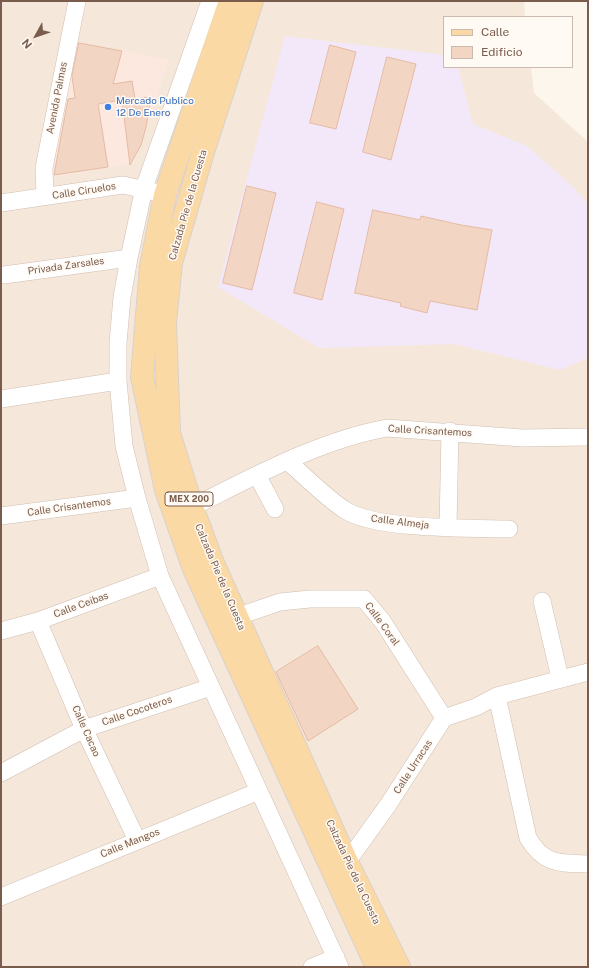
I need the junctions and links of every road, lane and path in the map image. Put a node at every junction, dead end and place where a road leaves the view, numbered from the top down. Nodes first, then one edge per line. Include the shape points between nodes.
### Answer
1 (76, 1) edge
2 (210, 1) edge
3 (230, 1) edge
4 (252, 1) edge
5 (144, 188) junction
6 (165, 195) junction
7 (45, 196) junction
8 (1, 203) edge
9 (128, 258) junction
10 (4, 275) dead end
11 (118, 381) junction
12 (1, 399) edge
13 (588, 423) edge
14 (450, 431) junction
15 (571, 436) junction
16 (588, 437) edge
17 (287, 461) junction
18 (257, 475) junction
19 (136, 498) junction
20 (192, 507) junction
21 (275, 509) dead end
22 (1, 516) edge
23 (448, 527) junction
24 (509, 529) dead end
25 (160, 576) junction
26 (542, 601) dead end
27 (236, 616) junction
28 (38, 621) junction
29 (1, 631) edge
30 (588, 672) edge
31 (560, 678) junction
32 (211, 687) junction
33 (497, 696) junction
34 (444, 718) junction
35 (84, 729) junction
36 (1, 773) edge
37 (259, 791) junction
38 (136, 840) junction
39 (347, 862) junction
40 (588, 864) edge
41 (1, 897) edge
42 (338, 962) edge
43 (312, 967) edge
44 (377, 967) edge
45 (399, 967) edge

1 - 7 street, Avenida Palmas via 44,168
2 - 5 street
3 - 6 main road, Calzada Pie de la Cuesta / MEX 200
4 - 20 main road, Calzada Pie de la Cuesta / MEX 200 via 203,152 171,263 165,324 169,433
5 - 6 street, Calle Ciruelos
5 - 7 street, Calle Ciruelos via 123,184
5 - 9 street
6 - 44 main road, Calzada Pie de la Cuesta / MEX 200 via 152,266 142,377 166,490 194,569
7 - 8 street, Calle Ciruelos
9 - 10 street, Privada Zarsales
9 - 11 street via 118,343
11 - 12 street
11 - 19 street via 124,446
13 - 15 street
14 - 15 street, Calle Crisantemos via 522,438
14 - 17 street, Calle Crisantemos via 387,428 367,431
14 - 23 street
15 - 16 street, Calle Crisantemos
17 - 18 street, Calle Crisantemos
17 - 23 street, Calle Almeja via 345,510 375,521
18 - 20 street, Calle Crisantemos
18 - 21 street
19 - 22 street, Calle Crisantemos
19 - 25 street
20 - 27 main road, Calzada Pie de la Cuesta / MEX 200
23 - 24 street, Calle Almeja
25 - 28 street, Calle Ceibas
25 - 32 street
26 - 31 street
27 - 34 street, Calle Coral via 280,602 364,599 383,622
27 - 39 main road, Calzada Pie de la Cuesta / MEX 200
28 - 29 street, Calle Ceibas
28 - 35 street, Calle Cacao
30 - 31 street
31 - 33 street
32 - 35 street, Calle Cocoteros
32 - 37 street
33 - 34 street via 476,707
33 - 40 street via 528,838 546,859 559,863
34 - 39 street, Calle Urracas via 388,805
35 - 36 street, Calle Cocoteros
35 - 38 street, Calle Cacao
37 - 38 street, Calle Mangos
37 - 42 street
38 - 41 street, Calle Mangos
39 - 45 main road, Calzada Pie de la Cuesta / MEX 200
42 - 43 street

